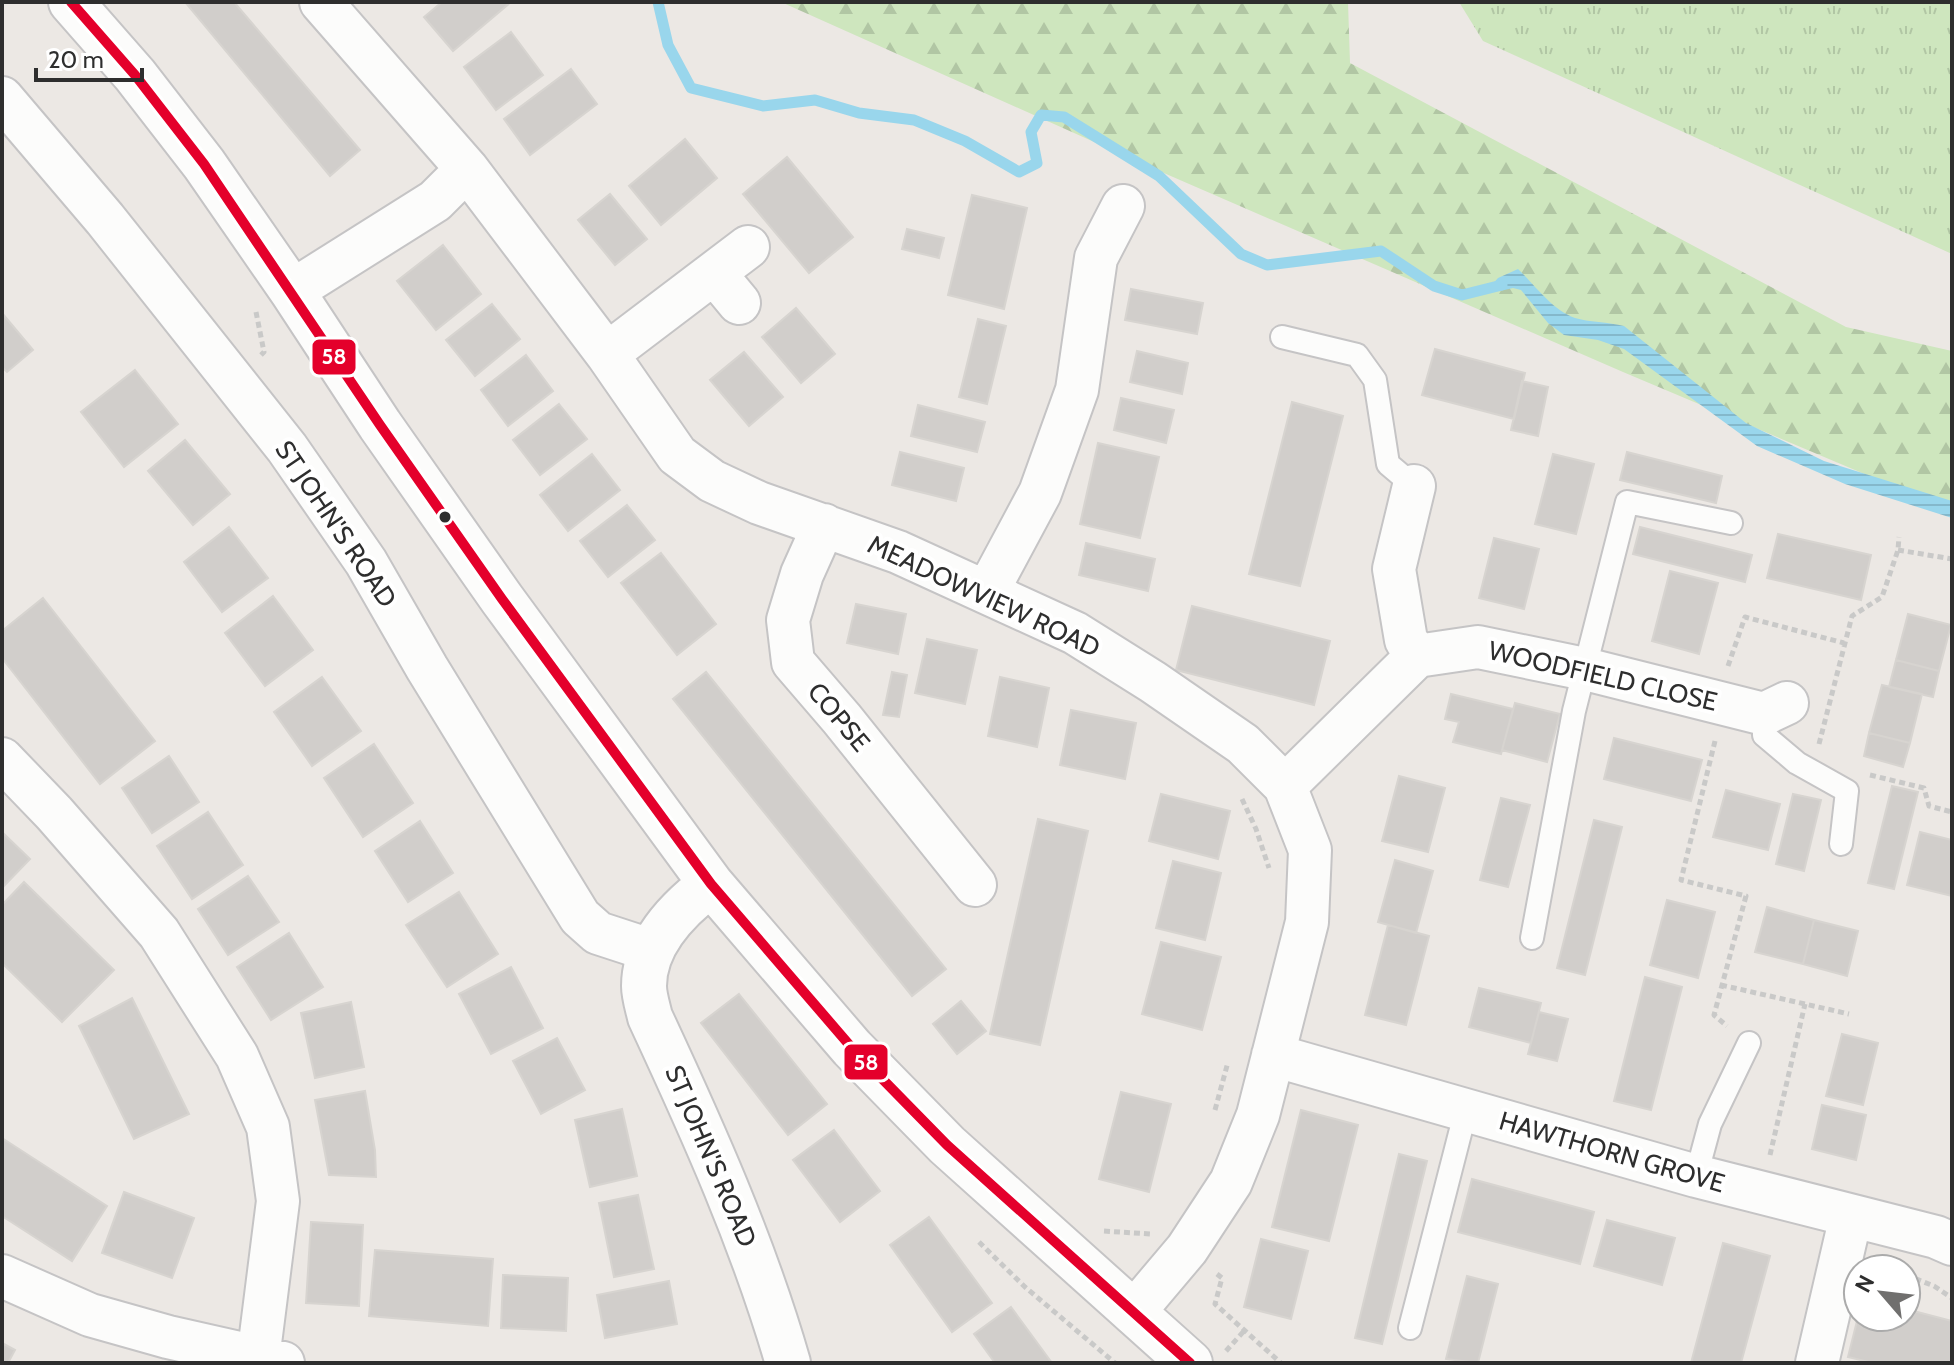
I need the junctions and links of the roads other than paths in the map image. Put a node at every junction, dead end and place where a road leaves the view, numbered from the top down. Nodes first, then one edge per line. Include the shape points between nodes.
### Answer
1 (71, 2) edge
2 (321, 2) edge
3 (2, 98) edge
4 (467, 169) junction
5 (1123, 206) dead end
6 (748, 247) dead end
7 (292, 291) junction
8 (1282, 337) dead end
9 (607, 354) junction
10 (1414, 486) joint
11 (1731, 523) dead end
12 (824, 525) junction
13 (987, 592) junction
14 (1417, 656) junction
15 (1585, 669) junction
16 (1776, 708) joint
17 (2, 759) edge
18 (1285, 786) junction
19 (1841, 844) dead end
20 (711, 884) junction
21 (975, 885) dead end
22 (1532, 938) dead end
23 (650, 950) junction
24 (1749, 1043) road end
25 (1273, 1055) junction
26 (1466, 1110) junction
27 (1696, 1176) junction
28 (1851, 1216) junction
29 (1952, 1244) edge
30 (2, 1276) edge
31 (1133, 1313) junction
32 (1410, 1328) dead end
33 (1208, 1358) edge
34 (270, 1361) edge
35 (788, 1363) edge
36 (1817, 1363) edge

1 - 7 street via 187,142
2 - 4 street, MEADOWVIEW ROAD
3 - 23 street, ST JOHN'S ROAD via 287,448 366,562 580,917 598,933
4 - 7 street via 435,201
4 - 9 street, MEADOWVIEW ROAD
5 - 13 street via 1096,258 1077,390 1040,493
6 - 9 street via 727,289
7 - 20 street via 502,599
8 - 10 lane via 1357,355 1375,380 1388,464
9 - 12 street, MEADOWVIEW ROAD via 677,455 712,481
10 - 14 street via 1394,569 1406,640
11 - 15 lane via 1627,502
12 - 13 street, MEADOWVIEW ROAD
12 - 21 street, COPSE via 788,620 793,662
13 - 18 street, MEADOWVIEW ROAD via 1075,633 1153,682 1243,744
14 - 15 street, WOODFIELD CLOSE via 1478,647
14 - 18 street
15 - 16 street, WOODFIELD CLOSE via 1723,703
15 - 22 lane
16 - 19 lane via 1764,735 1797,763 1847,791
17 - 34 street via 159,933 237,1056 268,1127 278,1201
18 - 25 street, MEADOWVIEW ROAD via 1310,850 1310,864 1307,922
20 - 23 street, ST JOHN'S ROAD via 688,901
20 - 31 street via 852,1048 947,1145
23 - 35 street, ST JOHN'S ROAD via 644,987 650,1017 730,1193
24 - 27 lane via 1710,1124
25 - 26 street, HAWTHORN GROVE
25 - 31 street, MEADOWVIEW ROAD via 1258,1115 1231,1182 1187,1249
26 - 27 street, HAWTHORN GROVE
26 - 32 lane
27 - 28 street, HAWTHORN GROVE
28 - 29 street, HAWTHORN GROVE
28 - 36 street
30 - 34 street via 90,1315
31 - 33 street

